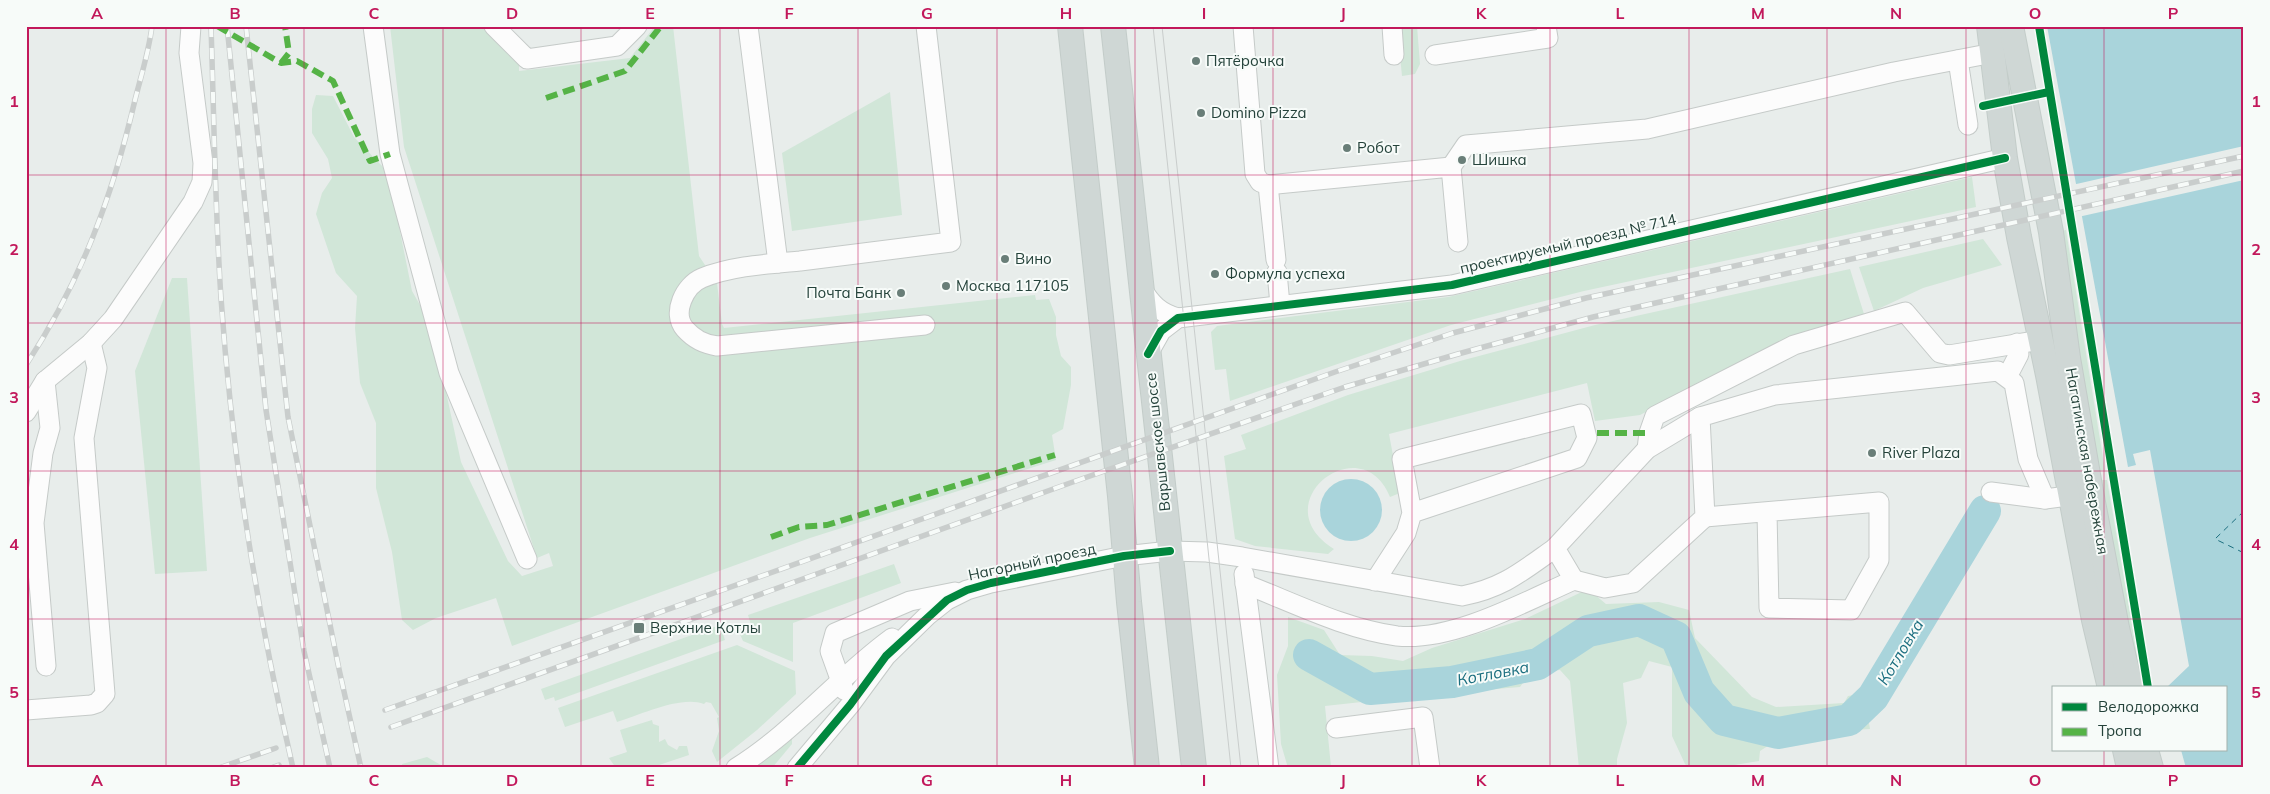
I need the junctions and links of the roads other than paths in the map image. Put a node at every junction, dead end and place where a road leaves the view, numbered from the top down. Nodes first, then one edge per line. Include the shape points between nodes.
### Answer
1 (190, 26) edge
2 (373, 26) edge
3 (494, 26) edge
4 (637, 26) edge
5 (748, 26) edge
6 (926, 26) edge
7 (1070, 26) edge
8 (1113, 26) edge
9 (1243, 26) edge
10 (1392, 26) edge
11 (1546, 26) edge
12 (1989, 26) edge
13 (2011, 26) edge
14 (1993, 53) junction
15 (1394, 55) dead end
16 (1435, 55) dead end
17 (1958, 60) junction
18 (1968, 125) dead end
19 (2005, 158) junction
20 (1451, 166) junction
21 (1268, 186) junction
22 (1458, 242) dead end
23 (778, 263) junction
24 (1142, 289) junction
25 (1280, 305) junction
26 (1178, 318) junction
27 (926, 325) dead end
28 (2041, 340) junction
29 (91, 343) junction
30 (2017, 343) junction
31 (1148, 354) junction
32 (2007, 377) junction
33 (45, 381) junction
34 (26, 412) edge
35 (1700, 416) junction
36 (1647, 449) junction
37 (1991, 492) dead end
38 (2080, 494) junction
39 (2045, 499) junction
40 (1767, 512) junction
41 (1412, 513) junction
42 (1706, 518) junction
43 (1555, 548) junction
44 (1170, 551) junction
45 (1124, 556) junction
46 (1242, 557) junction
47 (527, 559) dead end
48 (1375, 580) junction
49 (1574, 580) junction
50 (1245, 584) junction
51 (967, 590) junction
52 (909, 633) junction
53 (46, 666) dead end
54 (841, 681) junction
55 (2110, 686) edge
56 (2131, 686) edge
57 (850, 705) junction
58 (26, 710) edge
59 (1336, 728) dead end
60 (2126, 752) edge
61 (2147, 752) edge
62 (736, 768) edge
63 (797, 768) edge
64 (1147, 768) edge
65 (1194, 768) edge
66 (1269, 768) edge
67 (1430, 768) edge
68 (2130, 768) edge
69 (2151, 768) edge

1 - 29 street via 189,54 203,163 202,182 192,202 113,319
2 - 47 street via 390,154 449,373
3 - 4 street via 527,59 617,46
5 - 23 street
6 - 23 street via 951,242
7 - 45 main road
8 - 24 main road, Варшавское шоссе
9 - 21 street via 1255,174
10 - 15 street
11 - 16 street via 1548,38
12 - 14 main road, Нагатинская набережная
13 - 38 main road, Нагатинская набережная via 2052,232 2068,358
14 - 17 street
14 - 19 main road, Нагатинская набережная
17 - 18 street
17 - 20 street via 1648,129 1466,145
19 - 25 street, проектируемый проезд № 714 via 1452,285
19 - 28 main road, Нагатинская набережная
20 - 21 street
20 - 22 street
21 - 25 street
23 - 27 street via 700,279 683,297 679,312 683,326 700,342 717,346
24 - 26 street via 1149,302
24 - 31 main road, Варшавское шоссе
25 - 26 street, проектируемый проезд № 714
26 - 31 street via 1161,331
28 - 30 street
28 - 38 main road, Нагатинская набережная
29 - 33 street
29 - 58 street via 97,368 84,438 105,694 91,705
30 - 32 street via 2019,354
30 - 36 street via 1949,355 1940,353 1905,312 1794,345 1655,416
31 - 44 main road, Варшавское шоссе
32 - 35 street, Нагорный проезд via 1998,371 1775,395
32 - 39 street via 2014,382 2028,459
33 - 34 street
33 - 53 street via 50,428 43,453 34,523
35 - 36 street, Нагорный проезд
35 - 42 street
36 - 43 street, Нагорный проезд
37 - 39 street
38 - 39 street
38 - 55 main road, Нагатинская набережная via 2094,620
38 - 56 main road, Нагатинская набережная
40 - 40 street via 1879,502 1879,560 1850,610 1769,608
40 - 42 street
41 - 41 street via 1402,459 1581,414 1587,438 1577,458
41 - 48 street via 1406,533
42 - 49 street via 1633,583 1605,588
43 - 48 street, Нагорный проезд via 1511,580 1487,591 1462,596
43 - 49 street
44 - 45 street, Нагорный проезд
44 - 46 street, Нагорный проезд
44 - 65 main road, Варшавское шоссе
45 - 51 street, Нагорный проезд
45 - 64 main road
46 - 48 street, Нагорный проезд
46 - 50 street
49 - 50 street via 1472,624 1435,634 1398,636 1359,628
50 - 66 street
51 - 52 street, Нагорный проезд via 946,600
51 - 54 street via 910,601 835,633 830,651
52 - 54 street via 894,637 871,653
52 - 57 street, Нагорный проезд via 886,656
54 - 57 street
54 - 62 street via 799,721
57 - 63 street, Нагорный проезд
59 - 67 street via 1424,717
60 - 68 main road
61 - 69 main road

